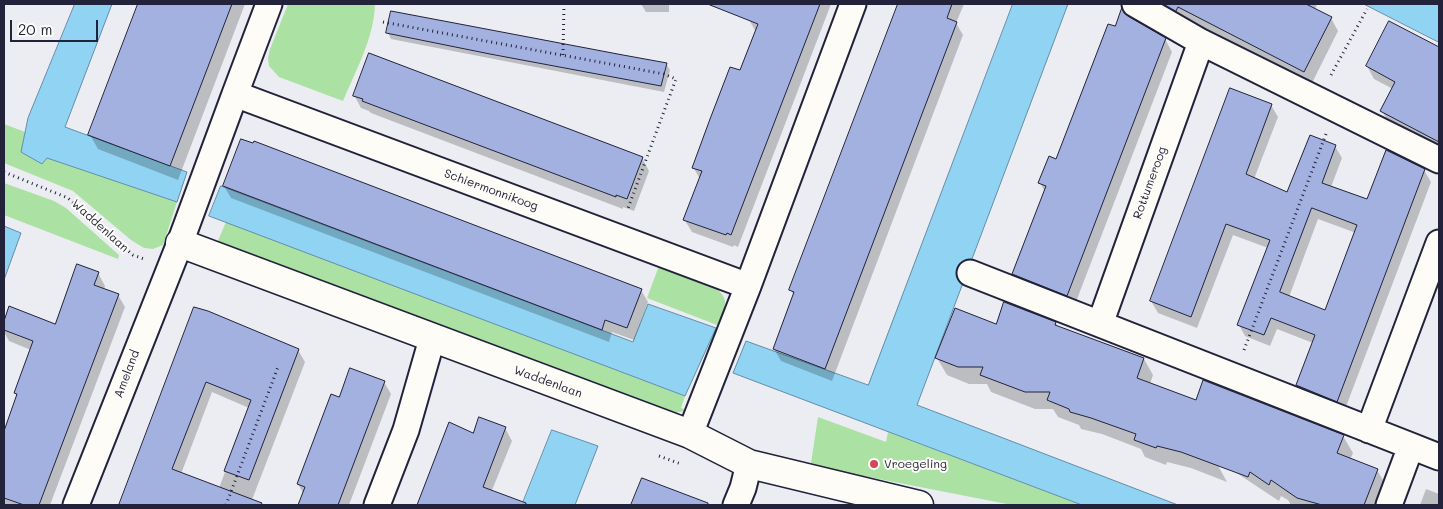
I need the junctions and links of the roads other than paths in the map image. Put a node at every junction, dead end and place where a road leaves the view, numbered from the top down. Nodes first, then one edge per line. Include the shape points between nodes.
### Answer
1 (269, 4) edge
2 (853, 4) edge
3 (1135, 4) edge
4 (1201, 42) junction
5 (235, 94) junction
6 (1439, 160) edge
7 (1439, 243) edge
8 (175, 255) junction
9 (970, 273) dead end
10 (748, 286) junction
11 (1100, 324) junction
12 (432, 339) junction
13 (1369, 430) junction
14 (690, 434) junction
15 (1411, 446) junction
16 (1439, 457) edge
17 (749, 464) junction
18 (76, 505) edge
19 (377, 505) edge
20 (736, 505) edge
21 (919, 505) edge
22 (1389, 505) edge

1 - 5 street
2 - 10 street
3 - 4 street
4 - 6 street
4 - 11 street, Rottumeroog
5 - 8 street
5 - 10 street, Schiermonnikoog
7 - 13 street
8 - 12 street, Waddenlaan
8 - 18 street, Ameland
9 - 11 street
10 - 14 street
11 - 13 street
12 - 14 street, Waddenlaan
12 - 19 street via 406,430
13 - 15 street
14 - 17 street, Waddenlaan
15 - 16 street
15 - 22 street
17 - 20 street
17 - 21 street, Waddenlaan

